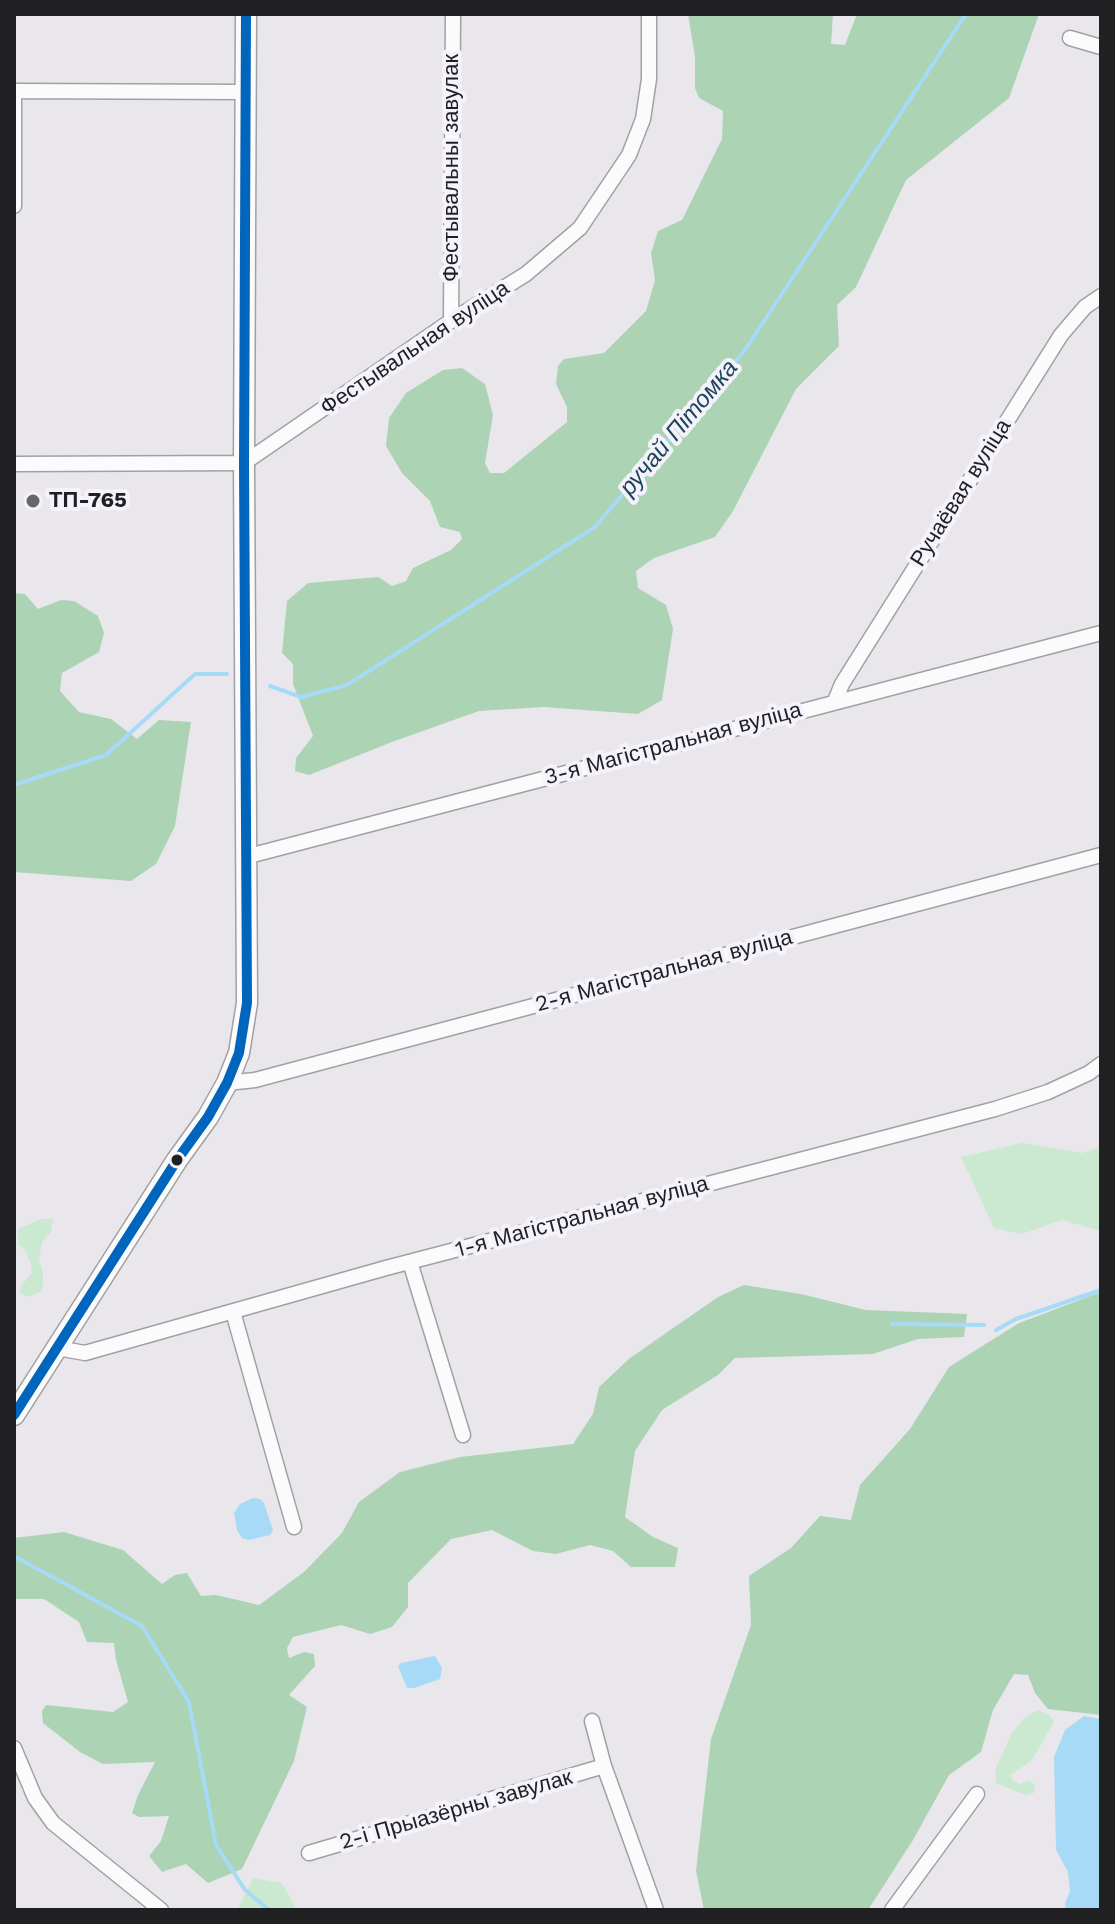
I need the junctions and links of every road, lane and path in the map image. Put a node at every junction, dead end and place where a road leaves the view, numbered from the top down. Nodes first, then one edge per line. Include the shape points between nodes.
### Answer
1 (246, 14) edge
2 (453, 14) edge
3 (649, 14) edge
4 (1070, 38) dead end
5 (1101, 47) edge
6 (14, 91) edge
7 (245, 92) junction
8 (14, 206) edge
9 (1101, 296) edge
10 (451, 321) junction
11 (244, 463) junction
12 (14, 464) edge
13 (1101, 633) edge
14 (835, 701) junction
15 (1101, 855) edge
16 (245, 857) junction
17 (1101, 1064) edge
18 (227, 1083) junction
19 (410, 1262) junction
20 (233, 1312) junction
21 (57, 1348) junction
22 (14, 1415) edge
23 (463, 1435) dead end
24 (294, 1527) dead end
25 (592, 1721) dead end
26 (14, 1748) edge
27 (604, 1766) junction
28 (977, 1794) dead end
29 (309, 1853) dead end
30 (161, 1910) edge
31 (656, 1910) edge
32 (892, 1910) edge

1 - 7 street
2 - 10 street, Фестывальны завулак
3 - 10 street, Фестывальная вуліца via 643,119 616,178 580,228 526,274
4 - 5 street
6 - 7 street
6 - 8 street
7 - 11 street
9 - 14 street, Ручаёвая вуліца via 1061,335
10 - 11 street, Фестывальная вуліца
11 - 12 street
11 - 16 street
13 - 14 street, 3-я Магістральная вуліца
14 - 16 street, 3-я Магістральная вуліца
15 - 18 street, 2-я Магістральная вуліца via 271,1076
16 - 18 street via 247,1003 239,1053
17 - 19 street, 1-я Магістральная вуліца via 1048,1092 995,1109
18 - 21 street
19 - 20 street, 1-я Магістральная вуліца
19 - 23 street
20 - 21 street, 1-я Магістральная вуліца via 85,1353
20 - 24 street
21 - 22 street
25 - 27 street
26 - 30 street via 35,1798 53,1823
27 - 29 street, 2-і Прыазёрны завулак
27 - 31 street
28 - 32 street

